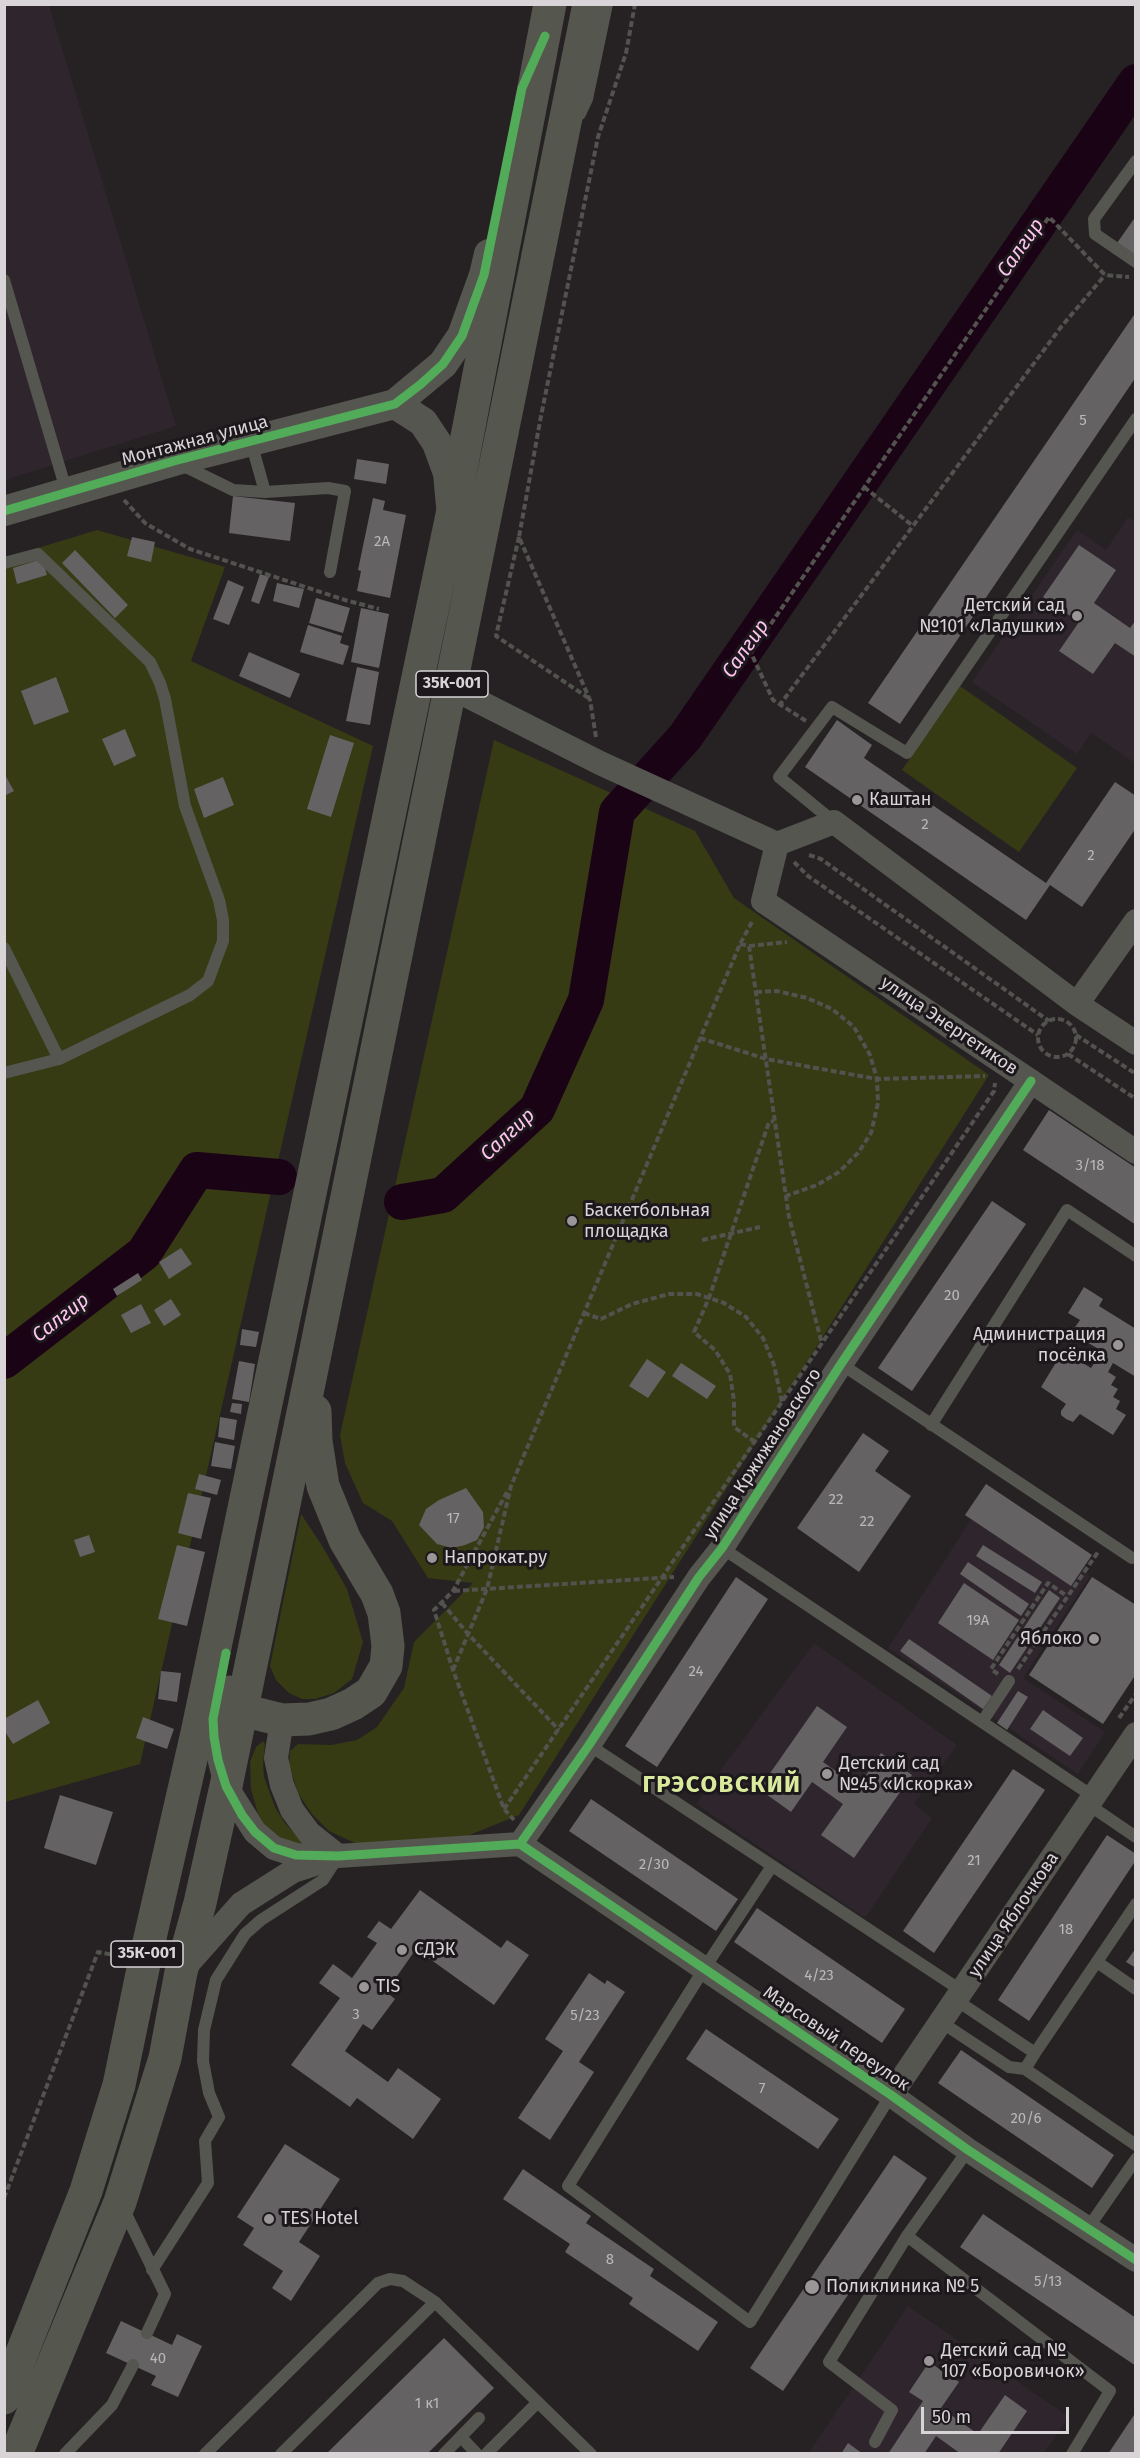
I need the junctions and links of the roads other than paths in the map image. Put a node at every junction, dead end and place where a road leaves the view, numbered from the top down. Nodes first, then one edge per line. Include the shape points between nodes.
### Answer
1 (589, 4) edge
2 (607, 4) edge
3 (546, 15) edge
4 (1136, 161) edge
5 (556, 167) junction
6 (1136, 262) edge
7 (4, 280) edge
8 (396, 404) junction
9 (1136, 419) edge
10 (251, 442) junction
11 (174, 461) junction
12 (264, 492) junction
13 (67, 494) junction
14 (4, 512) edge
15 (452, 515) junction
16 (4, 563) edge
17 (330, 572) dead end
18 (452, 688) junction
19 (834, 822) junction
20 (777, 844) junction
21 (1136, 921) edge
22 (4, 948) edge
23 (1077, 1004) junction
24 (1136, 1043) edge
25 (59, 1059) junction
26 (4, 1073) edge
27 (1031, 1081) junction
28 (1136, 1152) edge
29 (1136, 1256) edge
30 (313, 1364) junction
31 (841, 1364) junction
32 (932, 1425) junction
33 (246, 1498) junction
34 (722, 1548) junction
35 (1134, 1558) edge
36 (226, 1653) junction
37 (1010, 1681) road end
38 (242, 1710) junction
39 (282, 1720) junction
40 (982, 1722) junction
41 (1136, 1734) edge
42 (589, 1745) junction
43 (226, 1786) junction
44 (1092, 1801) junction
45 (1136, 1837) edge
46 (523, 1838) junction
47 (338, 1856) junction
48 (772, 1866) junction
49 (1136, 1904) edge
50 (1097, 1962) junction
51 (704, 1969) junction
52 (181, 1972) junction
53 (1136, 1989) edge
54 (959, 1995) junction
55 (941, 2022) junction
56 (1035, 2053) junction
57 (1025, 2069) junction
58 (891, 2095) junction
59 (1135, 2143) edge
60 (968, 2150) junction
61 (1136, 2159) edge
62 (120, 2202) junction
63 (1088, 2229) junction
64 (907, 2236) junction
65 (1136, 2260) edge
66 (152, 2270) junction
67 (435, 2302) junction
68 (147, 2334) dead end
69 (133, 2365) dead end
70 (4, 2398) edge
71 (538, 2402) junction
72 (479, 2418) dead end
73 (461, 2437) junction
74 (875, 2442) dead end
75 (482, 2453) edge
76 (16, 2454) edge
77 (64, 2454) edge
78 (205, 2454) edge
79 (282, 2454) edge
80 (444, 2454) edge
81 (591, 2454) edge
82 (1072, 2454) edge

1 - 5 main road, 35К-001
2 - 5 lane via 587,99
3 - 8 street via 522,88 484,275 462,336 443,364
3 - 15 main road, 35К-001
4 - 6 lane via 1094,219 1095,234
5 - 18 main road, 35К-001
7 - 13 lane
8 - 10 street, Монтажная улица
8 - 15 street via 423,422 437,443 448,472
9 - 19 lane via 907,753 832,706 779,777
10 - 11 street, Монтажная улица
10 - 12 lane
11 - 12 lane via 232,490
11 - 13 street, Монтажная улица
12 - 17 lane via 328,488 345,491
13 - 14 street, Монтажная улица
15 - 33 main road, 35К-001
16 - 25 lane via 38,554 150,663 165,699 185,806 223,920 223,941 208,981 190,995
18 - 20 street via 600,763
18 - 30 main road, 35К-001
19 - 20 street
19 - 23 street
20 - 27 street, улица Энергетиков via 763,901
21 - 23 street
22 - 25 lane
23 - 24 street
25 - 26 lane
27 - 28 street, улица Энергетиков
27 - 31 street, улица Кржижановского
29 - 32 lane via 1067,1210
30 - 38 main road, 35К-001
30 - 39 main road via 316,1441 324,1486 345,1540 377,1594 388,1646 386,1666 371,1692 331,1714
31 - 32 lane
31 - 34 street, улица Кржижановского
32 - 35 lane
33 - 36 main road
33 - 70 main road, 35К-001 via 120,2085 86,2191
34 - 40 lane
34 - 42 street, улица Кржижановского
36 - 38 main road via 228,1690
36 - 43 street via 213,1737
37 - 40 lane
38 - 39 main road
38 - 43 main road, 35К-001
39 - 47 street via 276,1758 292,1810 309,1833
40 - 44 lane
41 - 44 street, улица Яблочкова
42 - 46 street, улица Кржижановского
42 - 48 lane
43 - 47 street via 255,1832 274,1848 296,1855
43 - 52 main road, 35К-001
44 - 45 lane
44 - 54 street, улица Яблочкова
46 - 47 street
46 - 51 street, Марсовый переулок
47 - 52 street via 293,1871 241,1904
47 - 66 lane via 323,1880 244,1934 216,1980 204,2030 203,2061 209,2093 219,2117 205,2141 208,2183
48 - 51 lane
48 - 54 lane
49 - 50 lane
50 - 53 lane
50 - 56 lane
51 - 58 street, Марсовый переулок
51 - 58 lane via 568,2187 750,2322
52 - 62 main road, 35К-001 via 165,2058
54 - 55 street, улица Яблочкова
54 - 56 lane
55 - 57 lane via 1009,2067
55 - 58 street, улица Яблочкова
56 - 57 lane
57 - 59 lane
58 - 60 street, Марсовый переулок
60 - 63 street, Марсовый переулок
60 - 64 lane
61 - 63 lane
62 - 66 lane
62 - 76 main road, 35К-001
63 - 65 street, Марсовый переулок
64 - 74 lane via 829,2362 892,2410
64 - 82 lane via 1110,2391
66 - 68 lane via 165,2294
67 - 71 lane
67 - 78 lane via 403,2281 390,2279 378,2283
67 - 79 lane
69 - 77 lane via 112,2405
71 - 75 lane
71 - 81 lane
72 - 73 lane
73 - 75 lane
73 - 80 lane

